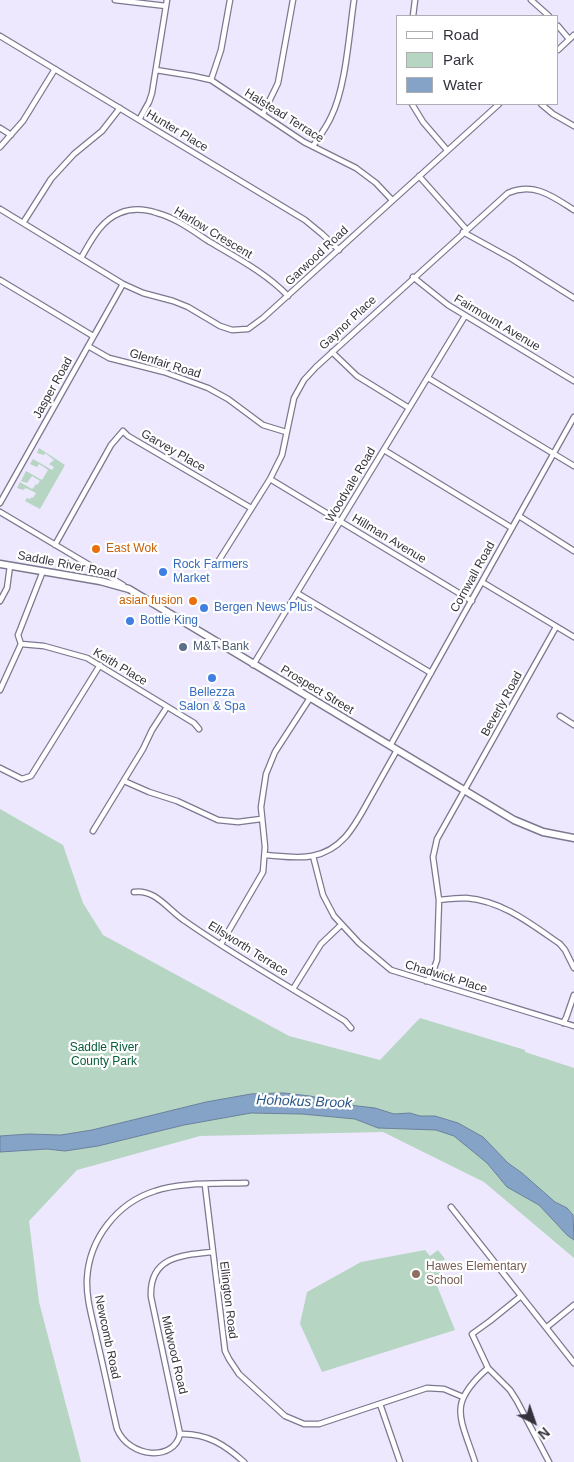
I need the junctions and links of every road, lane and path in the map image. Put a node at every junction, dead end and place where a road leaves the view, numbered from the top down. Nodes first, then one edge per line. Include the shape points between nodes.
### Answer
1 (116, 0) edge
2 (166, 0) edge
3 (230, 0) edge
4 (293, 0) edge
5 (354, 0) edge
6 (415, 0) edge
7 (531, 0) edge
8 (166, 6) junction
9 (413, 15) edge
10 (548, 15) edge
11 (559, 27) edge
12 (574, 35) edge
13 (0, 36) edge
14 (570, 39) junction
15 (559, 49) edge
16 (55, 69) junction
17 (156, 70) junction
18 (211, 80) junction
19 (412, 105) edge
20 (498, 105) edge
21 (542, 105) edge
22 (120, 108) junction
23 (262, 114) junction
24 (139, 120) junction
25 (574, 126) edge
26 (0, 128) edge
27 (12, 135) junction
28 (312, 146) junction
29 (0, 147) edge
30 (448, 150) junction
31 (419, 176) junction
32 (392, 200) junction
33 (0, 209) edge
34 (574, 210) edge
35 (23, 223) junction
36 (465, 231) junction
37 (338, 250) junction
38 (81, 258) junction
39 (413, 277) junction
40 (0, 280) edge
41 (123, 284) junction
42 (288, 296) junction
43 (574, 298) edge
44 (465, 316) junction
45 (93, 336) junction
46 (88, 346) junction
47 (332, 352) junction
48 (428, 378) junction
49 (574, 381) edge
50 (409, 408) junction
51 (574, 417) edge
52 (286, 432) junction
53 (384, 450) junction
54 (554, 453) junction
55 (574, 466) edge
56 (270, 479) junction
57 (0, 503) edge
58 (252, 508) junction
59 (0, 512) edge
60 (518, 516) junction
61 (340, 522) junction
62 (512, 528) junction
63 (55, 545) junction
64 (574, 551) edge
65 (0, 564) edge
66 (216, 565) dead end
67 (10, 566) junction
68 (43, 571) junction
69 (482, 582) junction
70 (129, 589) junction
71 (297, 593) junction
72 (0, 601) edge
73 (472, 601) junction
74 (556, 626) junction
75 (574, 637) edge
76 (21, 644) junction
77 (100, 665) junction
78 (253, 665) junction
79 (431, 673) junction
80 (0, 690) edge
81 (310, 698) junction
82 (167, 707) junction
83 (560, 716) dead end
84 (574, 725) edge
85 (199, 729) dead end
86 (393, 748) junction
87 (0, 768) edge
88 (124, 781) junction
89 (464, 790) junction
90 (261, 819) junction
91 (93, 831) dead end
92 (574, 838) edge
93 (266, 855) junction
94 (313, 856) junction
95 (134, 892) dead end
96 (439, 900) junction
97 (341, 925) junction
98 (221, 944) junction
99 (574, 968) edge
100 (426, 981) junction
101 (293, 989) junction
102 (574, 995) edge
103 (563, 1023) junction
104 (574, 1026) edge
105 (351, 1028) dead end
106 (246, 1183) dead end
107 (205, 1185) junction
108 (451, 1207) dead end
109 (212, 1252) junction
110 (521, 1296) junction
111 (574, 1305) edge
112 (546, 1326) junction
113 (574, 1363) edge
114 (488, 1368) junction
115 (463, 1397) junction
116 (380, 1404) junction
117 (180, 1434) junction
118 (244, 1462) edge
119 (400, 1462) edge
120 (475, 1462) edge
121 (549, 1462) edge

1 - 8 street
2 - 8 street
3 - 18 street via 221,50
4 - 23 street via 278,83
5 - 28 street via 336,106 327,126
6 - 9 street
7 - 10 street
8 - 17 street
11 - 14 street
12 - 14 street
13 - 16 street, Hunter Place
14 - 15 street
16 - 22 street, Hunter Place
16 - 27 street
17 - 18 street, Halstead Terrace
17 - 24 street via 149,102
18 - 23 street, Halstead Terrace
19 - 30 street
20 - 30 street, Garwood Road
21 - 25 street
22 - 24 street, Hunter Place
22 - 35 street via 102,131 51,179
23 - 28 street, Halstead Terrace
24 - 37 street, Hunter Place via 305,220
26 - 27 street
27 - 29 street
28 - 32 street, Halstead Terrace via 361,172
30 - 31 street, Garwood Road
31 - 32 street, Garwood Road
31 - 36 street
32 - 37 street, Garwood Road
33 - 35 street, Garwood Road
34 - 36 street, Gaynor Place via 544,191 521,189 502,197
35 - 38 street, Garwood Road
36 - 39 street, Gaynor Place
36 - 43 street
37 - 42 street, Garwood Road
38 - 41 street, Garwood Road
38 - 42 street, Harlow Crescent via 107,220 121,212 146,210 176,221 267,276
39 - 44 street, Fairmount Avenue
39 - 47 street, Gaynor Place
40 - 45 street
41 - 42 street, Garwood Road via 174,301 232,330 256,325
41 - 45 street, Jasper Road
44 - 48 street, Woodvale Road
44 - 49 street, Fairmount Avenue
45 - 46 street, Jasper Road
46 - 52 street, Glenfair Road via 109,358 164,372 208,388 263,425
46 - 57 street, Jasper Road
47 - 50 street via 357,376
47 - 52 street, Gaynor Place via 311,371 298,389
48 - 50 street, Woodvale Road
48 - 54 street
50 - 53 street, Woodvale Road
51 - 54 street, Cornwall Road
52 - 56 street, Gaynor Place via 282,455
53 - 61 street, Woodvale Road
53 - 62 street
54 - 55 street
54 - 60 street, Cornwall Road
56 - 58 street, Gaynor Place
56 - 61 street, Hillman Avenue
58 - 63 street, Garvey Place via 123,431 111,445
58 - 66 street, Gaynor Place
59 - 63 street, Prospect Street
60 - 62 street, Cornwall Road
60 - 64 street
61 - 71 street, Woodvale Road
61 - 73 street, Hillman Avenue
62 - 69 street, Cornwall Road
63 - 70 street, Prospect Street
65 - 67 main road, Saddle River Road
67 - 68 main road, Saddle River Road
67 - 72 street via 7,588
68 - 70 main road, Saddle River Road
68 - 76 street via 18,635
69 - 73 street, Cornwall Road
69 - 74 street
70 - 78 main road, Prospect Street
71 - 78 street, Woodvale Road
71 - 79 street
73 - 79 street, Cornwall Road
74 - 75 street
74 - 89 street, Beverly Road
76 - 77 street, Keith Place via 76,654
76 - 80 street
77 - 82 street, Keith Place
77 - 87 street via 32,776 22,779
78 - 81 main road, Prospect Street
79 - 86 street, Cornwall Road
81 - 86 main road, Prospect Street
81 - 90 street via 270,763 261,796
82 - 85 street, Keith Place
82 - 88 street
83 - 84 street
86 - 89 main road, Prospect Street
86 - 94 street, Cornwall Road via 348,835 334,848
88 - 90 street via 218,820
88 - 91 street
89 - 92 main road, Prospect Street via 530,828
89 - 96 street, Beverly Road via 434,848
90 - 93 street
93 - 94 street, Cornwall Road
93 - 98 street via 259,880
94 - 97 street, Chadwick Place via 323,895
95 - 98 street, Ellsworth Terrace via 150,893 185,922
96 - 99 street via 475,899 513,912 560,944
96 - 100 street, Beverly Road via 437,960 431,977
97 - 100 street, Chadwick Place via 391,970
97 - 101 street via 321,944
98 - 101 street, Ellsworth Terrace
100 - 103 street, Chadwick Place
101 - 105 street, Ellsworth Terrace
102 - 103 street
103 - 104 street, Chadwick Place
106 - 107 street, Newcomb Road
107 - 109 street, Ellington Road
107 - 117 street, Newcomb Road via 166,1188 127,1205 99,1237 88,1273 90,1309 122,1439 138,1454 159,1458 174,1450
108 - 110 street
109 - 116 street, Ellington Road via 223,1342 229,1359 239,1374 285,1416 304,1424 319,1424
109 - 117 street, Midwood Road via 172,1258 161,1266 151,1283 150,1297
110 - 112 street
110 - 114 street via 472,1334
111 - 112 street
112 - 113 street
114 - 115 street via 471,1383
114 - 121 street via 517,1400
115 - 116 street, Ellington Road via 444,1389 427,1388
115 - 120 street via 461,1419
116 - 119 street
117 - 118 street via 213,1439

